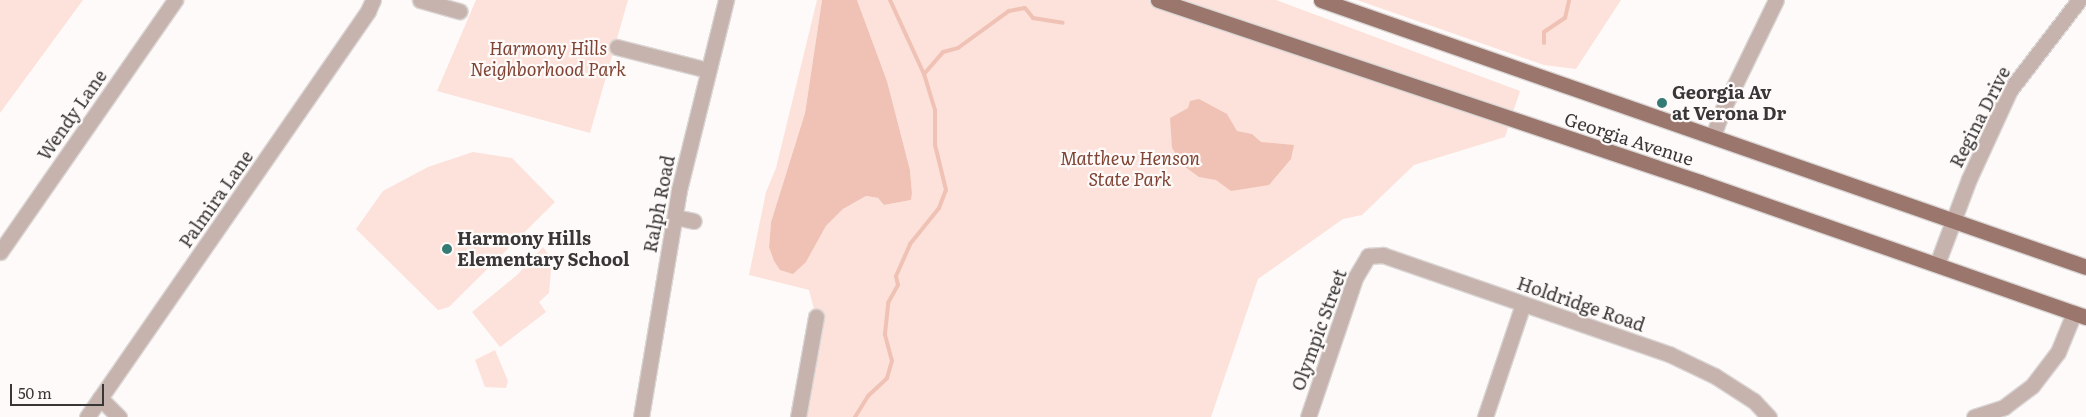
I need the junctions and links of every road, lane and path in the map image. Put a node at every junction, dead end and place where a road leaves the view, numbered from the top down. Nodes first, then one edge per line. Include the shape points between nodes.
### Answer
1 (175, 0) edge
2 (373, 0) edge
3 (420, 0) edge
4 (726, 0) edge
5 (1158, 0) edge
6 (1321, 0) edge
7 (1776, 0) edge
8 (2079, 0) edge
9 (459, 12) dead end
10 (617, 47) dead end
11 (708, 70) junction
12 (1713, 136) junction
13 (675, 217) junction
14 (694, 221) dead end
15 (1955, 222) junction
16 (0, 252) edge
17 (1368, 256) joint
18 (1937, 264) junction
19 (2086, 267) edge
20 (1523, 304) junction
21 (2080, 315) edge
22 (816, 317) dead end
23 (100, 398) junction
24 (87, 417) edge
25 (119, 417) edge
26 (641, 417) edge
27 (798, 417) edge
28 (1308, 417) edge
29 (1485, 417) edge
30 (1769, 417) edge
31 (1974, 417) edge

1 - 16 street, Wendy Lane
2 - 23 street, Palmira Lane
3 - 9 street
4 - 11 street, Ralph Road
5 - 18 main road, Georgia Avenue
6 - 12 main road, Georgia Avenue
7 - 12 street via 1726,101
8 - 15 street, Regina Drive via 2010,90 1969,179
10 - 11 street
11 - 13 street, Ralph Road
12 - 15 main road, Georgia Avenue
13 - 14 street
13 - 26 street, Ralph Road
15 - 18 street, Regina Drive
15 - 19 main road, Georgia Avenue
17 - 20 street, Holdridge Road via 1383,256
17 - 28 street, Olympic Street via 1354,278
18 - 21 main road, Georgia Avenue
20 - 29 street
20 - 30 street, Holdridge Road via 1669,354 1715,376 1754,401
21 - 31 street via 2032,386 2004,407
22 - 27 street
23 - 24 street, Palmira Lane
23 - 25 street

